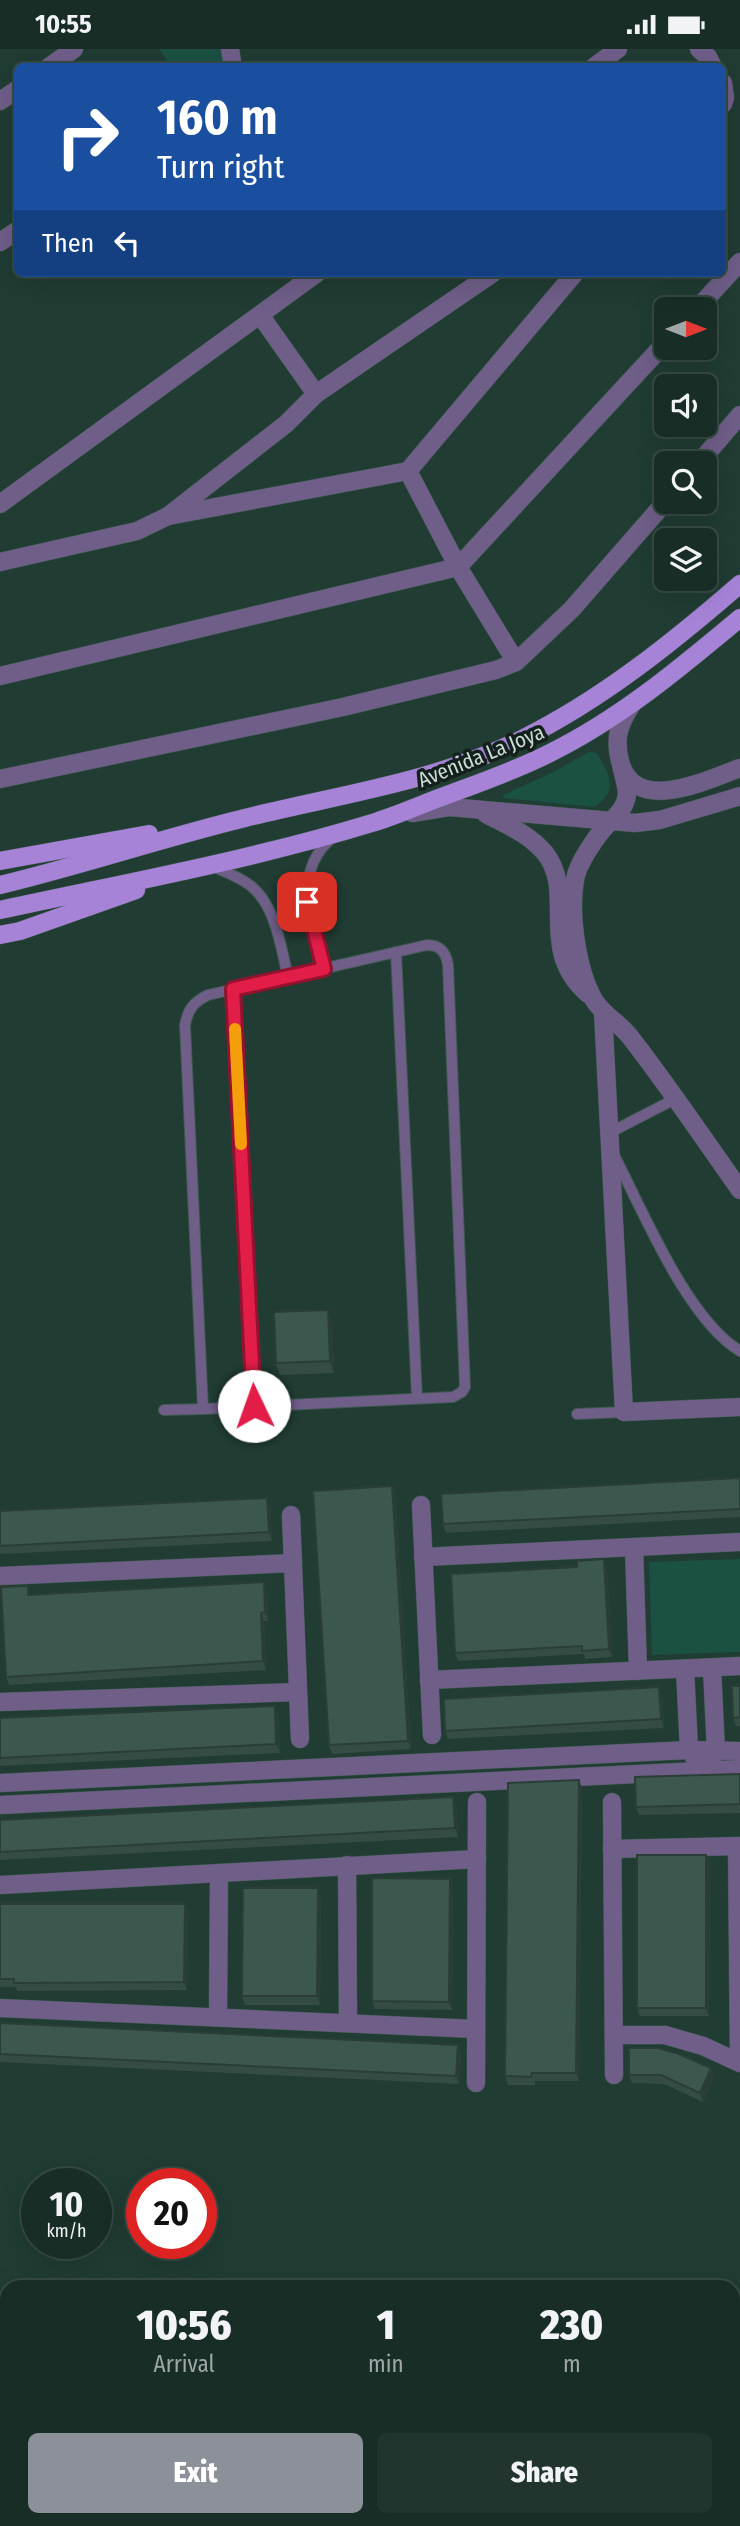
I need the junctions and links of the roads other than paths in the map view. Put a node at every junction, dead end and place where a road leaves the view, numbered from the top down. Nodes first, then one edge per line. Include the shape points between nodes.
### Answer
1 (74, 49) edge
2 (618, 49) edge
3 (699, 49) edge
4 (55, 63) edge
5 (599, 63) edge
6 (711, 63) edge
7 (740, 262) edge
8 (312, 277) edge
9 (487, 277) edge
10 (572, 277) edge
11 (708, 297) edge
12 (260, 315) junction
13 (654, 355) edge
14 (316, 394) junction
15 (740, 415) edge
16 (709, 451) edge
17 (408, 471) junction
18 (0, 504) edge
19 (655, 514) edge
20 (168, 516) junction
21 (0, 562) edge
22 (458, 567) junction
23 (737, 586) edge
24 (740, 618) edge
25 (516, 662) junction
26 (0, 676) edge
27 (632, 704) junction
28 (740, 768) edge
29 (622, 769) junction
30 (0, 779) edge
31 (740, 796) edge
32 (474, 809) junction
33 (245, 818) junction
34 (374, 822) junction
35 (610, 822) junction
36 (344, 831) junction
37 (0, 861) edge
38 (207, 865) junction
39 (0, 885) edge
40 (0, 910) edge
41 (0, 935) edge
42 (396, 952) junction
43 (324, 969) junction
44 (288, 977) junction
45 (233, 989) junction
46 (598, 1006) junction
47 (675, 1099) junction
48 (610, 1141) junction
49 (740, 1189) edge
50 (740, 1351) edge
51 (417, 1398) junction
52 (254, 1406) junction
53 (740, 1407) edge
54 (203, 1409) junction
55 (164, 1411) dead end
56 (624, 1412) junction
57 (577, 1414) dead end
58 (421, 1505) dead end
59 (291, 1515) dead end
60 (740, 1542) edge
61 (634, 1547) junction
62 (423, 1557) junction
63 (293, 1563) junction
64 (0, 1576) edge
65 (740, 1666) edge
66 (712, 1668) junction
67 (685, 1669) junction
68 (638, 1671) junction
69 (429, 1680) junction
70 (298, 1692) junction
71 (0, 1702) edge
72 (432, 1735) dead end
73 (300, 1738) dead end
74 (689, 1749) junction
75 (740, 1751) edge
76 (716, 1752) junction
77 (740, 1769) edge
78 (703, 1770) junction
79 (0, 1783) edge
80 (477, 1802) dead end
81 (611, 1802) dead end
82 (0, 1805) edge
83 (738, 1846) edge
84 (612, 1849) junction
85 (477, 1859) junction
86 (347, 1865) junction
87 (219, 1873) junction
88 (0, 1885) edge
89 (740, 1913) edge
90 (0, 2008) edge
91 (218, 2016) junction
92 (348, 2022) junction
93 (476, 2029) junction
94 (614, 2035) junction
95 (740, 2063) edge
96 (614, 2075) dead end
97 (476, 2083) dead end

1 - 4 street
2 - 5 street
3 - 6 street
7 - 11 street
8 - 12 street
9 - 14 street
10 - 17 street
12 - 14 street
12 - 18 street
13 - 22 street
14 - 20 street via 286,424
15 - 16 street
17 - 20 street
17 - 22 street
19 - 25 street via 572,610
20 - 21 street via 137,531
22 - 25 street
22 - 26 street
23 - 33 main road, Avenida La Joya via 644,663 520,740 433,773
24 - 27 main road, Avenida La Joya
25 - 30 street via 343,707
27 - 29 street via 618,732
27 - 34 main road, Avenida La Joya via 552,753
28 - 29 street via 666,792 634,784
29 - 35 street via 626,796 621,811
31 - 35 street via 660,820
32 - 34 street via 436,809
32 - 35 street
32 - 46 street via 515,828 546,855 554,870 564,962 578,986
33 - 37 main road
33 - 39 main road
34 - 36 main road, Avenida La Joya
35 - 46 street via 579,866 574,886 576,944
36 - 38 main road, Avenida La Joya
36 - 43 lane via 325,843 307,881 307,902
38 - 40 main road
38 - 41 main road
38 - 44 lane via 243,881 261,897
42 - 43 lane
42 - 51 lane
42 - 51 lane via 438,946 447,958 449,978 466,1382 462,1392 453,1397
43 - 44 lane
44 - 45 lane
45 - 52 lane
45 - 54 lane via 198,1000 185,1025
46 - 47 street via 626,1032
46 - 48 street
47 - 48 lane
47 - 49 street
48 - 50 lane via 685,1292 701,1315
48 - 56 street
51 - 52 lane
52 - 54 lane
53 - 56 street
54 - 55 lane
56 - 57 lane
58 - 62 street
59 - 63 street
60 - 61 street
61 - 62 street
61 - 68 street
62 - 69 street
63 - 64 street
63 - 70 street
65 - 66 street
66 - 67 street
66 - 76 street
67 - 68 street
67 - 74 street
68 - 69 street
69 - 72 street
70 - 71 street
70 - 73 street
74 - 76 street
74 - 78 street
74 - 79 street
75 - 76 street
76 - 78 street
77 - 78 street
78 - 82 street
80 - 85 street
81 - 84 street
83 - 84 street
83 - 89 street
84 - 94 street
85 - 86 street
85 - 93 street
86 - 87 street
86 - 92 street
87 - 88 street
87 - 91 street
89 - 95 street
90 - 91 street
91 - 92 street
92 - 93 street
93 - 97 street
94 - 95 street via 665,2035
94 - 96 street

